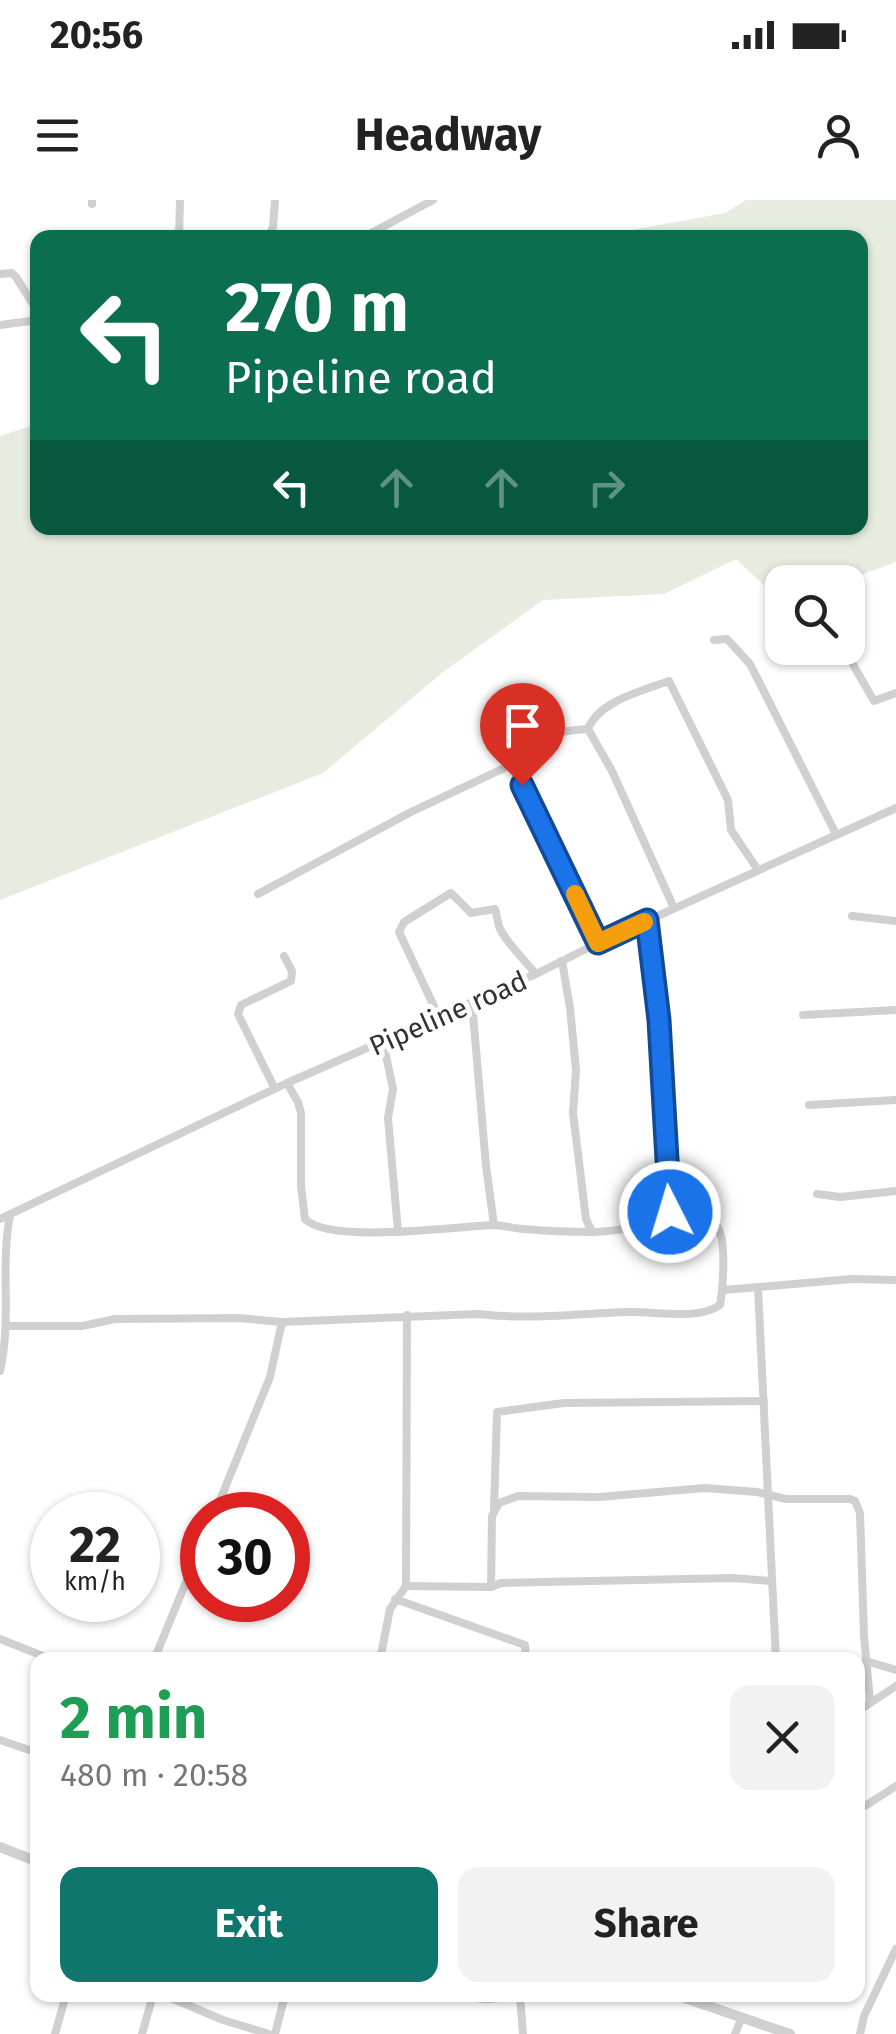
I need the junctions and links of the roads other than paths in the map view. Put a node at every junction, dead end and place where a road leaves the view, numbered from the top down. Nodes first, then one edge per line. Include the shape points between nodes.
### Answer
1 (180, 200) edge
2 (275, 200) edge
3 (432, 200) edge
4 (179, 230) edge
5 (271, 230) edge
6 (377, 230) edge
7 (0, 274) edge
8 (30, 299) edge
9 (30, 321) edge
10 (0, 325) edge
11 (714, 640) dead end
12 (853, 665) edge
13 (896, 693) edge
14 (588, 729) junction
15 (513, 764) junction
16 (896, 808) edge
17 (836, 834) junction
18 (758, 870) junction
19 (258, 894) dead end
20 (674, 908) junction
21 (852, 916) dead end
22 (647, 920) junction
23 (896, 921) edge
24 (598, 943) junction
25 (284, 956) dead end
26 (562, 961) junction
27 (536, 974) junction
28 (472, 1002) junction
29 (896, 1010) edge
30 (803, 1014) dead end
31 (439, 1017) junction
32 (382, 1041) junction
33 (287, 1083) junction
34 (276, 1089) junction
35 (896, 1100) edge
36 (809, 1104) dead end
37 (896, 1191) edge
38 (817, 1194) dead end
39 (5, 1217) edge
40 (674, 1218) junction
41 (494, 1225) junction
42 (398, 1232) junction
43 (592, 1232) junction
44 (2, 1237) edge
45 (896, 1280) edge
46 (758, 1288) junction
47 (723, 1290) junction
48 (407, 1316) junction
49 (282, 1322) junction
50 (6, 1326) junction
51 (0, 1372) edge
52 (764, 1401) junction
53 (223, 1492) edge
54 (770, 1494) junction
55 (494, 1508) junction
56 (772, 1581) junction
57 (406, 1586) junction
58 (491, 1587) junction
59 (180, 1597) edge
60 (395, 1599) junction
61 (0, 1639) edge
62 (33, 1652) edge
63 (157, 1652) edge
64 (381, 1652) edge
65 (525, 1652) edge
66 (776, 1652) edge
67 (866, 1662) junction
68 (896, 1670) edge
69 (896, 1686) edge
70 (870, 1700) junction
71 (865, 1705) edge
72 (0, 1740) edge
73 (30, 1751) edge
74 (896, 1786) edge
75 (865, 1806) edge
76 (0, 1848) edge
77 (30, 1859) edge
78 (896, 1949) edge
79 (884, 1976) junction
80 (896, 1980) edge
81 (64, 2002) edge
82 (150, 2002) edge
83 (181, 2002) edge
84 (283, 2002) edge
85 (522, 2002) edge
86 (697, 2002) edge
87 (742, 2017) junction
88 (55, 2034) edge
89 (142, 2034) edge
90 (272, 2034) edge
91 (522, 2034) edge
92 (735, 2034) edge
93 (790, 2034) edge
94 (860, 2034) edge

1 - 4 street
2 - 5 street
3 - 6 street
7 - 8 street via 16,277
9 - 10 street
11 - 17 street via 727,639 750,664
12 - 13 street via 874,701
14 - 15 street via 525,744
14 - 18 street via 593,716 668,681 728,800 729,824
14 - 20 street
15 - 19 street
15 - 24 street
16 - 17 street, Pipeline road
17 - 18 street, Pipeline road
18 - 20 street, Pipeline road
20 - 22 street, Pipeline road
21 - 23 street
22 - 24 street, Pipeline road
22 - 40 street via 667,1202
24 - 26 street, Pipeline road
25 - 34 street via 291,980 238,1008
26 - 27 street, Pipeline road
26 - 43 street via 576,1070 574,1123
27 - 28 street, Pipeline road
27 - 31 street via 510,946 492,907 470,913 452,893 445,894 399,932
28 - 31 street, Pipeline road
28 - 41 street
29 - 30 street
31 - 32 street, Pipeline road
32 - 33 street, Pipeline road
32 - 42 street via 393,1089 388,1118
33 - 34 street, Pipeline road
33 - 42 street via 301,1113 304,1219 332,1231
34 - 39 street, Pipeline road
35 - 36 street
37 - 38 street
39 - 44 street
40 - 43 street
40 - 47 street via 698,1217 718,1228
41 - 42 street
41 - 43 street
44 - 50 street
45 - 46 street
46 - 47 street
46 - 52 street
47 - 48 street via 720,1305 701,1312
48 - 49 street
48 - 57 street
49 - 50 street
49 - 53 street via 268,1384
50 - 51 street
52 - 54 street
52 - 55 street via 564,1402 496,1412
54 - 55 street via 705,1488 599,1497 529,1494
54 - 56 street
54 - 67 street via 850,1499 858,1506
55 - 58 street
56 - 58 street
56 - 66 street
57 - 58 street
57 - 60 street
59 - 63 street
60 - 64 street
60 - 65 street via 525,1645
61 - 62 street
67 - 68 street
67 - 70 street
69 - 70 street
70 - 71 street
72 - 73 street
74 - 75 street
76 - 77 street
78 - 79 street
79 - 80 street
79 - 94 street
81 - 88 street
82 - 89 street
83 - 90 street
84 - 90 street
85 - 91 street
86 - 87 street
87 - 92 street
87 - 93 street

